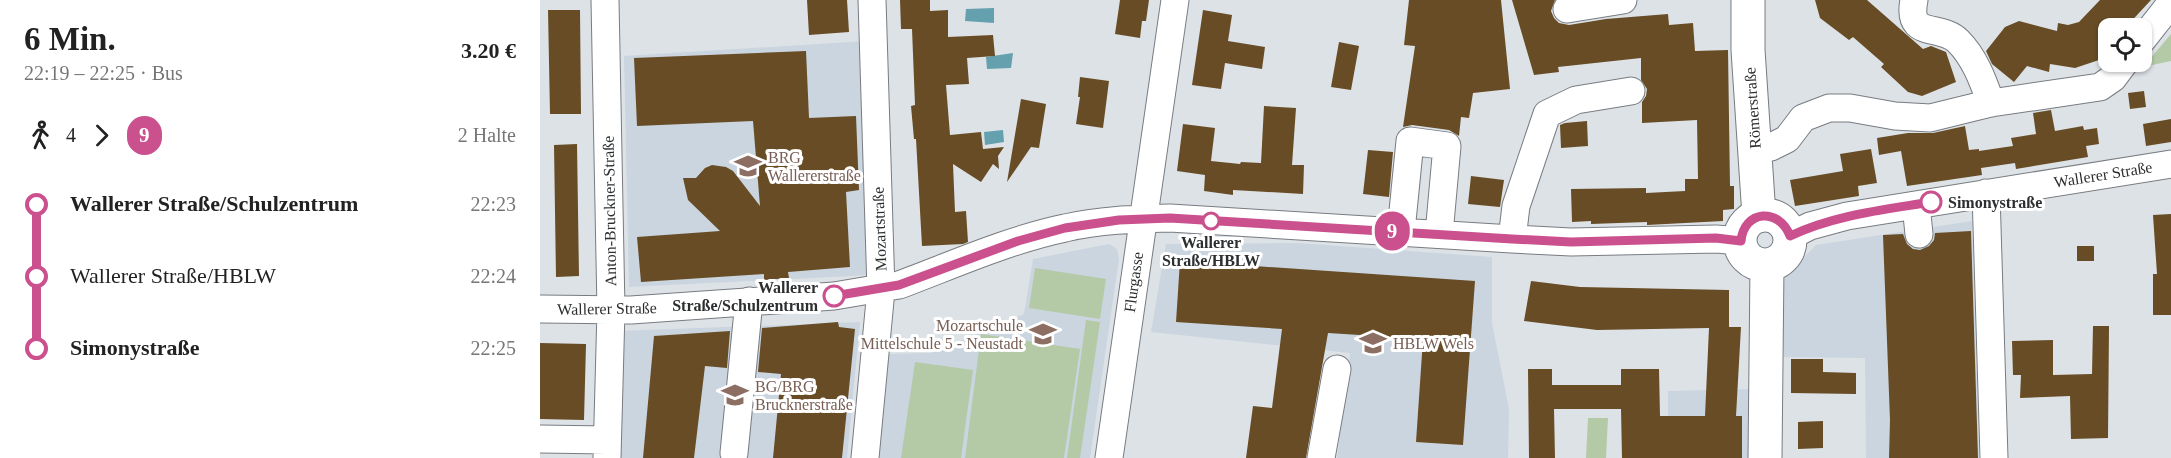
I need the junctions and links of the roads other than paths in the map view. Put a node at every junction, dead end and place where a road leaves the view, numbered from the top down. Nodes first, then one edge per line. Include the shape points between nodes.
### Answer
1 (605, 0) edge
2 (872, 0) edge
3 (1175, 0) edge
4 (1623, 0) edge
5 (1748, 0) edge
6 (1914, 0) edge
7 (2171, 3) edge
8 (1567, 9) dead end
9 (2152, 27) edge
10 (2118, 72) edge
11 (1631, 91) dead end
12 (1991, 103) junction
13 (1755, 150) junction
14 (2171, 165) edge
15 (1986, 193) junction
16 (1916, 205) junction
17 (1143, 219) junction
18 (1750, 229) junction
19 (1401, 231) junction
20 (1440, 234) junction
21 (1918, 234) dead end
22 (1790, 236) junction
23 (1512, 239) junction
24 (1767, 265) junction
25 (882, 290) junction
26 (749, 301) junction
27 (540, 309) edge
28 (611, 310) junction
29 (1336, 369) dead end
30 (540, 439) edge
31 (607, 449) edge
32 (734, 453) dead end
33 (865, 458) edge
34 (1109, 458) edge
35 (1321, 458) edge
36 (1765, 458) edge
37 (1994, 458) edge

1 - 28 street, Anton-Bruckner-Straße
2 - 25 street, Mozartstraße
3 - 17 street, Flurgasse
4 - 8 street
5 - 13 main road, Römerstraße
6 - 12 street via 1914,20 1958,41 1979,69
7 - 9 street
10 - 12 street via 2100,87
11 - 23 street via 1576,100 1547,114 1516,206
12 - 13 street via 1930,117 1829,108 1803,118 1787,139
13 - 18 main road, Römerstraße
14 - 15 street, Wallerer Straße
15 - 16 street, Wallerer Straße
15 - 37 street
16 - 21 street
16 - 22 street, Wallerer Straße via 1847,216
17 - 19 street, Wallerer Straße
17 - 25 street, Wallerer Straße via 1065,228 1035,236
17 - 34 street, Flurgasse
18 - 22 main road via 1770,216 1780,220
18 - 23 street, Wallerer Straße via 1716,238 1582,242
18 - 24 main road via 1743,250 1748,258
19 - 20 street, Wallerer Straße
19 - 20 street via 1410,141 1448,146
20 - 23 street, Wallerer Straße
22 - 24 main road via 1784,257
24 - 36 main road
25 - 26 street, Wallerer Straße
25 - 33 street, Mozartstraße
26 - 28 street, Wallerer Straße
26 - 32 street
27 - 28 street, Wallerer Straße
28 - 31 street, Anton-Bruckner-Straße
29 - 35 street
30 - 31 street

